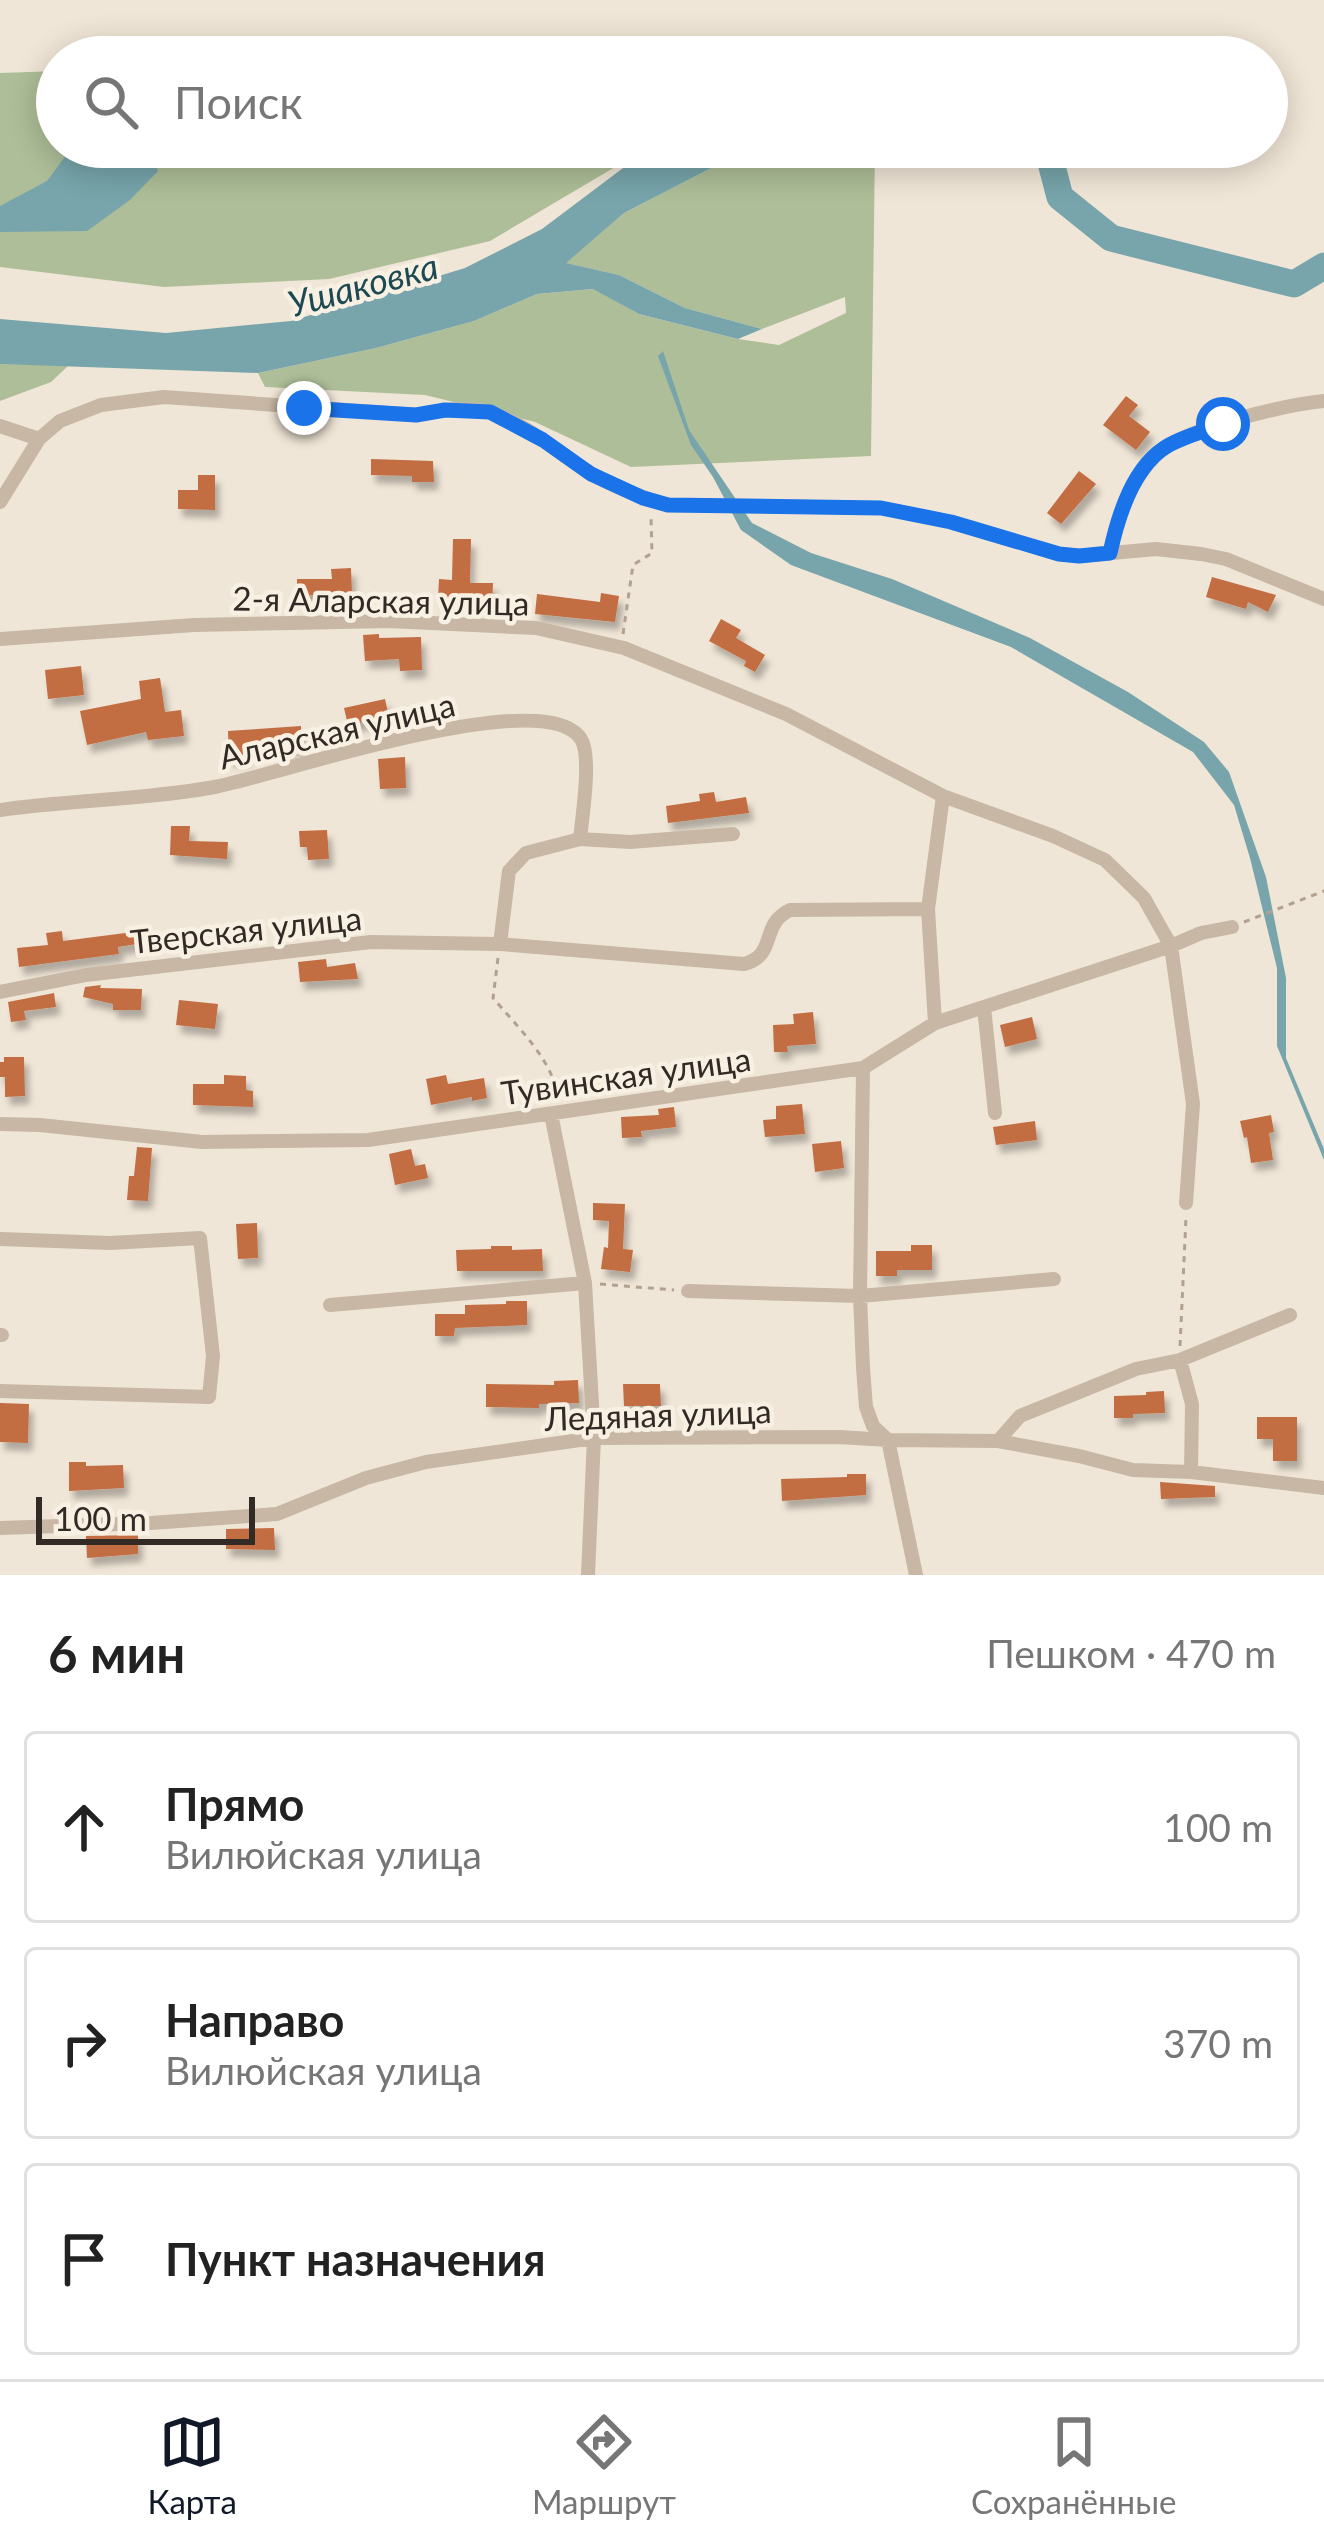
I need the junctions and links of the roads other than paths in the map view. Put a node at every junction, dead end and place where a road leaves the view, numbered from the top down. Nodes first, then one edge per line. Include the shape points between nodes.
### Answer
1 (1324, 401) edge
2 (0, 426) edge
3 (39, 439) junction
4 (0, 502) edge
5 (1110, 553) junction
6 (1324, 599) edge
7 (0, 639) edge
8 (944, 796) junction
9 (0, 810) edge
10 (734, 834) dead end
11 (580, 839) junction
12 (928, 909) junction
13 (1232, 927) road end
14 (500, 944) junction
15 (1171, 946) junction
16 (0, 992) edge
17 (983, 1007) junction
18 (935, 1023) junction
19 (863, 1068) junction
20 (995, 1113) dead end
21 (551, 1114) junction
22 (0, 1124) edge
23 (1186, 1203) road end
24 (0, 1239) edge
25 (1054, 1279) dead end
26 (585, 1283) junction
27 (688, 1291) road end
28 (860, 1296) junction
29 (331, 1305) dead end
30 (1290, 1315) dead end
31 (1180, 1360) junction
32 (0, 1390) edge
33 (594, 1438) junction
34 (887, 1440) junction
35 (998, 1441) junction
36 (1191, 1472) junction
37 (1324, 1488) edge
38 (0, 1528) edge
39 (588, 1575) edge
40 (916, 1575) edge

1 - 5 street via 1167,446 1134,486
2 - 3 street
3 - 4 street
3 - 5 street via 101,405 164,397 416,415 490,412 651,500 881,508 1059,554
5 - 6 street via 1156,549 1226,559
7 - 8 street, 2-я Аларская улица via 389,621 536,628 621,647 786,714
8 - 12 street
8 - 15 street, 2-я Аларская улица via 1105,860 1144,898
9 - 11 street, Аларская улица via 215,788 413,734 529,720 566,727 581,739
10 - 11 street
11 - 14 street via 526,853 509,871
12 - 14 street, Тверская улица via 790,910 777,916 758,960 745,964
12 - 18 street
13 - 15 street, Тувинская улица
14 - 16 street, Тверская улица via 371,941
15 - 17 street, Тувинская улица
15 - 23 street via 1193,1104
17 - 18 street, Тувинская улица
17 - 20 street
18 - 19 street, Тувинская улица
19 - 21 street, Тувинская улица
19 - 28 street
21 - 22 street, Тувинская улица via 368,1140 202,1142
21 - 26 street
24 - 32 street via 200,1238 213,1356 209,1397
25 - 28 street
26 - 29 street
26 - 33 street
27 - 28 street
28 - 34 street via 866,1407
30 - 31 street
31 - 35 street via 1136,1369 1020,1416
31 - 36 street via 1192,1404
33 - 34 street, Ледяная улица
33 - 38 street, Ледяная улица via 426,1462 278,1514
33 - 39 street
34 - 35 street, Ледяная улица
34 - 40 street
35 - 36 street, Ледяная улица via 1133,1470
36 - 37 street, Ледяная улица

